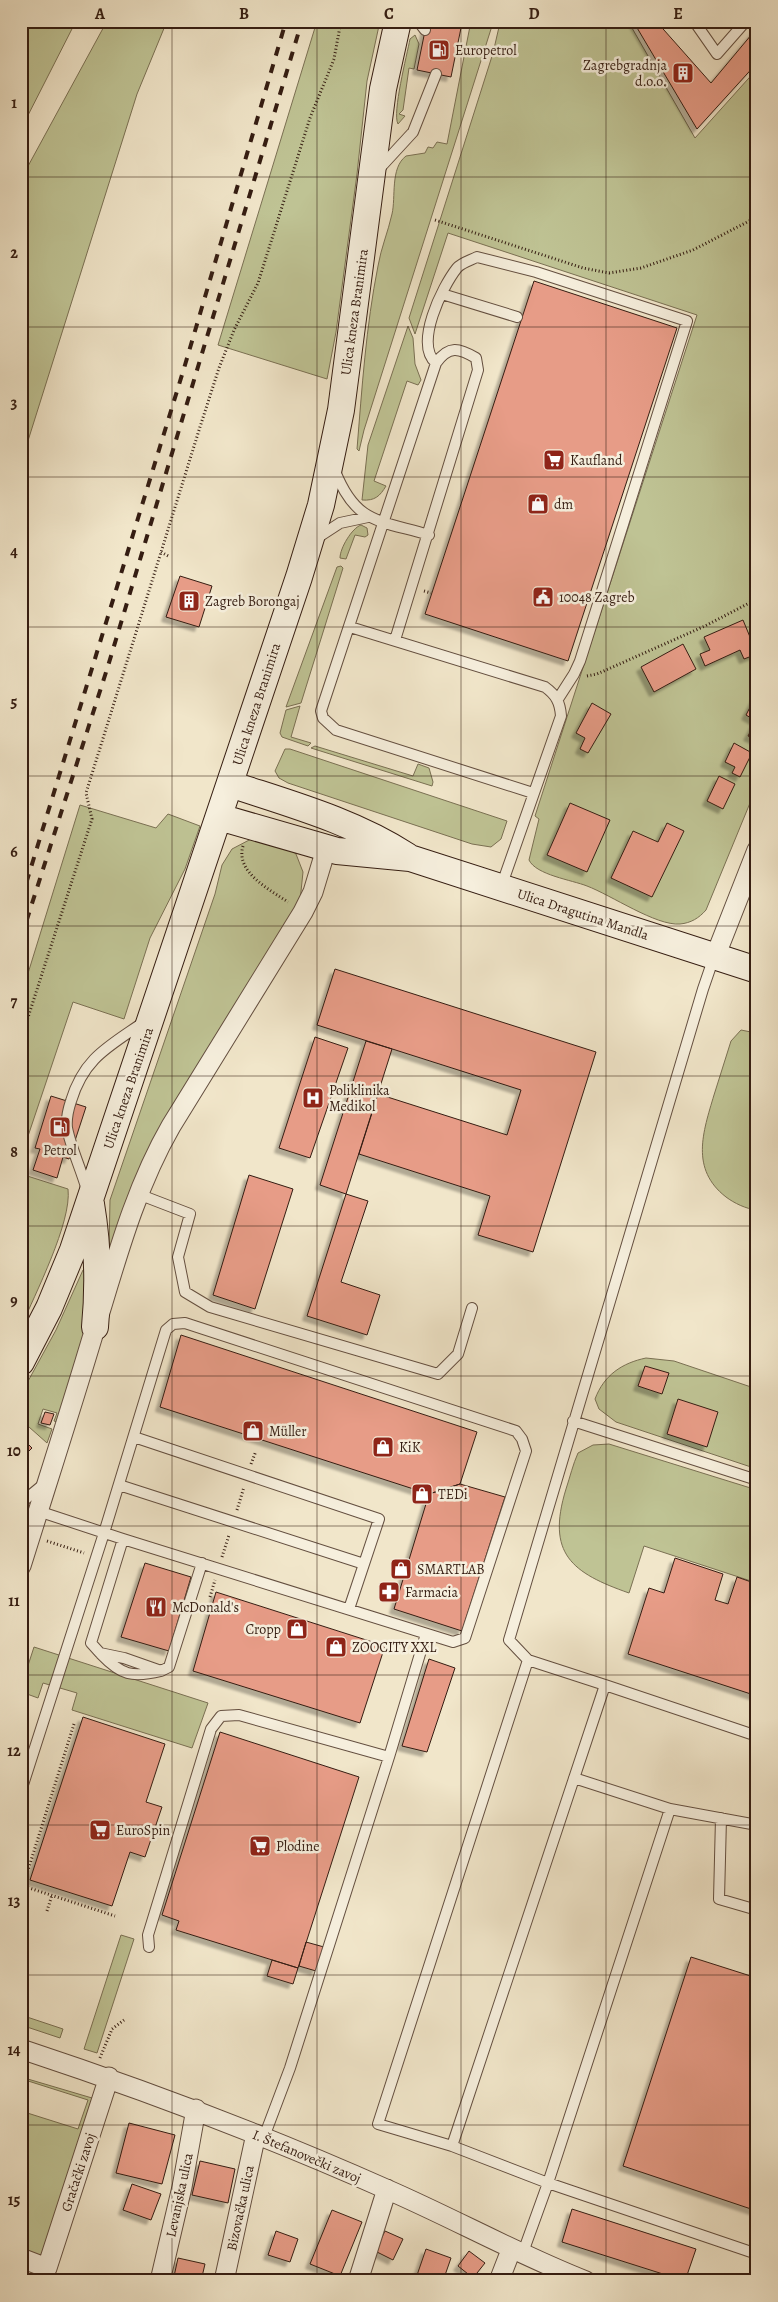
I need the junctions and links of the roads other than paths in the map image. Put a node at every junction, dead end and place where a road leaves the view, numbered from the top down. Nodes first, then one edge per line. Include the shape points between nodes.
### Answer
1 (398, 21) edge
2 (418, 21) edge
3 (694, 21) edge
4 (746, 21) edge
5 (425, 30) dead end
6 (436, 74) dead end
7 (371, 178) junction
8 (442, 294) junction
9 (517, 317) dead end
10 (436, 363) junction
11 (331, 460) junction
12 (368, 517) junction
13 (384, 522) junction
14 (429, 535) junction
15 (308, 546) junction
16 (350, 627) junction
17 (395, 640) junction
18 (558, 699) junction
19 (230, 784) junction
20 (533, 793) junction
21 (219, 816) junction
22 (326, 849) junction
23 (757, 850) edge
24 (410, 858) junction
25 (501, 888) junction
26 (714, 957) junction
27 (757, 970) edge
28 (153, 1016) junction
29 (138, 1194) junction
30 (90, 1201) junction
31 (472, 1308) dead end
32 (95, 1327) junction
33 (21, 1362) edge
34 (573, 1421) junction
35 (134, 1437) junction
36 (757, 1480) edge
37 (48, 1481) junction
38 (119, 1485) junction
39 (21, 1502) edge
40 (38, 1511) junction
41 (104, 1533) junction
42 (123, 1539) junction
43 (202, 1563) junction
44 (364, 1564) junction
45 (21, 1566) edge
46 (349, 1610) junction
47 (426, 1634) junction
48 (528, 1660) junction
49 (605, 1685) junction
50 (757, 1736) edge
51 (389, 1757) junction
52 (574, 1778) junction
53 (21, 1791) edge
54 (670, 1810) junction
55 (721, 1818) junction
56 (757, 1825) edge
57 (757, 1910) edge
58 (149, 1947) dead end
59 (21, 2049) edge
60 (109, 2078) junction
61 (196, 2109) junction
62 (260, 2136) junction
63 (452, 2146) junction
64 (548, 2183) junction
65 (387, 2189) junction
66 (757, 2251) edge
67 (517, 2252) junction
68 (21, 2258) edge
69 (44, 2274) edge
70 (160, 2281) edge
71 (224, 2281) edge
72 (358, 2281) edge
73 (499, 2281) edge
74 (586, 2281) edge

1 - 7 main road, Ulica kneza Branimira
2 - 5 lane
3 - 4 lane via 717,54
6 - 7 lane via 413,132
7 - 11 main road, Ulica kneza Branimira via 348,359
8 - 9 lane
8 - 10 lane via 426,344
8 - 18 lane via 458,267 477,257 536,272 687,321 574,674
10 - 13 lane
10 - 14 lane via 452,350 476,358 478,364
11 - 12 lane via 347,498
11 - 15 main road, Ulica kneza Branimira
12 - 13 lane
12 - 15 lane via 340,523
13 - 14 lane
13 - 16 lane
14 - 17 lane
15 - 19 main road, Ulica kneza Branimira
16 - 17 lane
16 - 20 lane via 321,711 328,725
17 - 18 lane via 545,687
18 - 20 lane via 561,716
19 - 21 main road, Ulica kneza Branimira
19 - 24 main road, Ulica Dragutina Mandla via 359,828
20 - 25 lane
21 - 22 main road, Ulica Dragutina Mandla
21 - 28 main road, Ulica kneza Branimira
22 - 24 main road, Ulica Dragutina Mandla
22 - 29 street via 313,892 303,912 171,1126
23 - 26 street
24 - 25 main road, Ulica Dragutina Mandla
25 - 26 main road, Ulica Dragutina Mandla
26 - 27 main road, Ulica Dragutina Mandla
26 - 34 lane
28 - 30 main road, Ulica kneza Branimira
28 - 30 lane via 97,1055 76,1087 67,1126
29 - 31 lane via 190,1214 178,1257 185,1292 210,1307 438,1374 458,1354
29 - 32 street
30 - 32 main road via 98,1254
30 - 33 main road, Ulica kneza Branimira via 60,1282
32 - 37 street
34 - 36 lane
34 - 48 lane via 508,1640
35 - 38 lane
35 - 44 lane via 379,1519
35 - 47 lane via 166,1330 173,1324 185,1322 516,1431 526,1451 465,1638 453,1642
37 - 39 lane
37 - 40 street
38 - 41 lane
38 - 44 lane
40 - 41 lane
40 - 45 street
41 - 42 lane
41 - 53 lane
42 - 43 lane
42 - 43 lane via 91,1643 100,1653 161,1671 169,1667
43 - 46 lane
44 - 46 lane
46 - 47 lane
47 - 51 lane
48 - 49 lane
48 - 63 lane via 378,2124
49 - 50 lane
49 - 52 lane
51 - 58 lane via 239,1714 221,1716 211,1729 148,1935
51 - 62 lane via 290,2068
52 - 54 lane
52 - 63 lane
54 - 55 lane
54 - 64 lane
55 - 56 lane
55 - 57 lane via 719,1899
59 - 60 street, I. Štefanovečki zavoj
60 - 61 street, I. Štefanovečki zavoj
60 - 69 street, Gračački zavoj
61 - 62 street, I. Štefanovečki zavoj
61 - 70 street, Levanjska ulica
62 - 65 street, I. Štefanovečki zavoj
62 - 71 street, Bizovačka ulica
63 - 64 lane
64 - 66 lane
64 - 67 lane
65 - 67 street, I. Štefanovečki zavoj
65 - 72 street
67 - 73 street
67 - 74 street, I. Štefanovečki zavoj
68 - 69 street, Gračački zavoj

